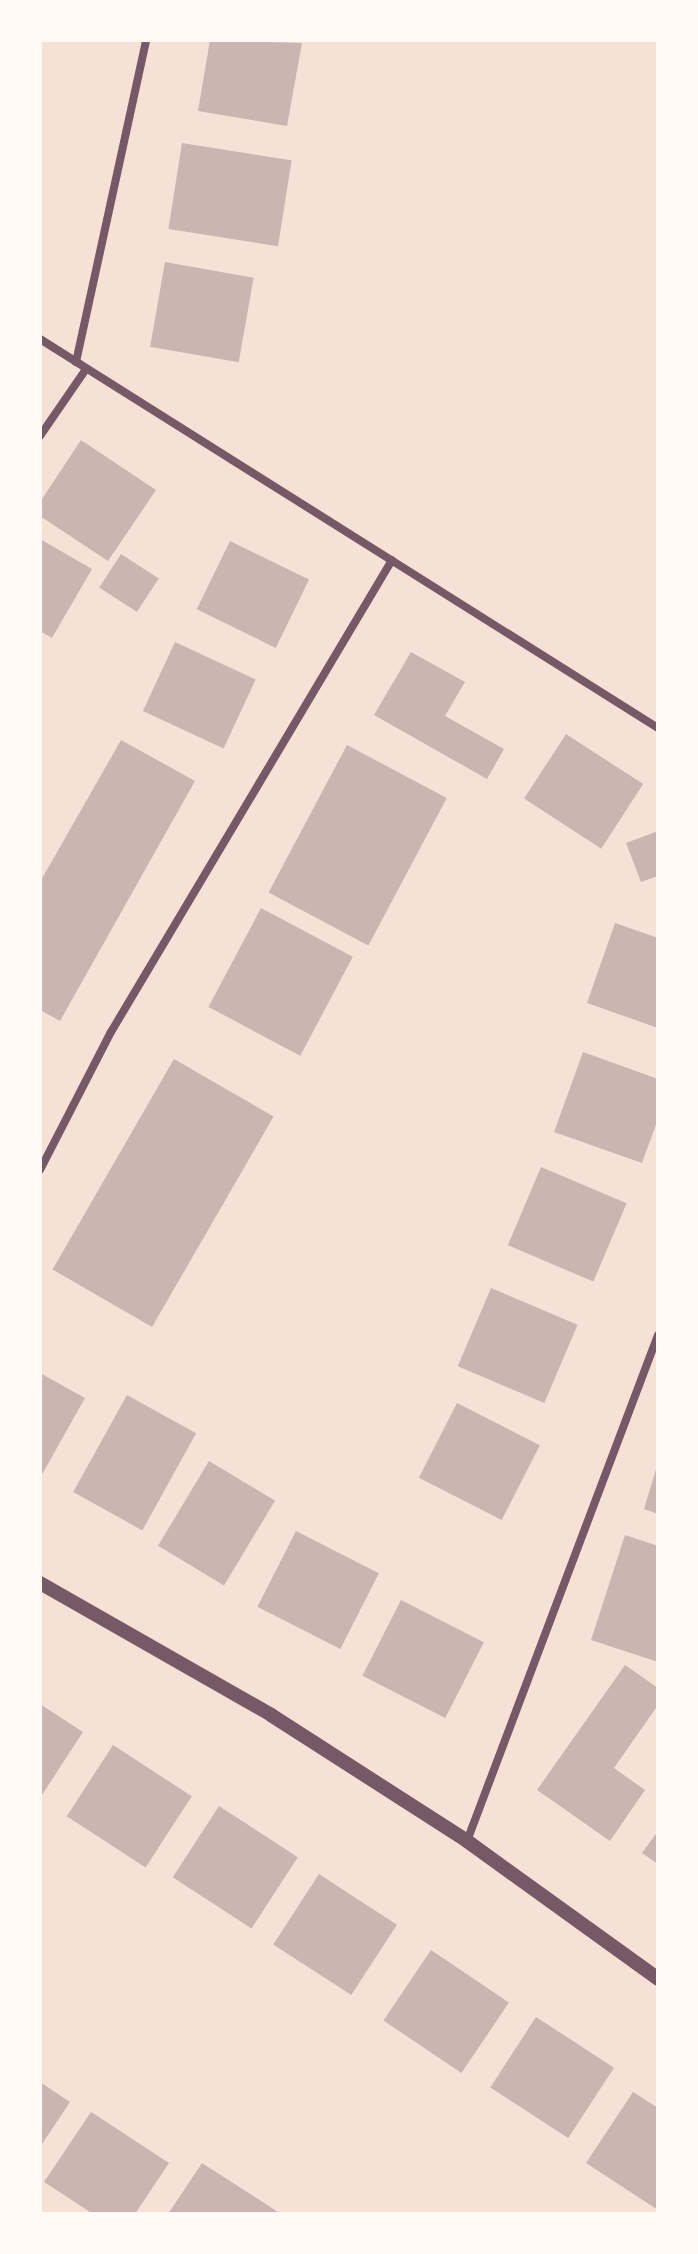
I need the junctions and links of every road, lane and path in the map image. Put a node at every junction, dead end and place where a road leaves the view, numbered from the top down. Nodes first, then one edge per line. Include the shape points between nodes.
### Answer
1 (146, 40) edge
2 (40, 339) edge
3 (76, 362) junction
4 (86, 369) junction
5 (40, 436) edge
6 (392, 560) junction
7 (658, 728) edge
8 (40, 1170) edge
9 (658, 1335) edge
10 (40, 1583) edge
11 (467, 1841) junction
12 (658, 1979) edge

1 - 3 street
2 - 3 street
3 - 4 street
4 - 5 street
4 - 6 street
6 - 7 street
6 - 8 street via 111,1032
9 - 11 street
10 - 11 street via 271,1715
11 - 12 street

